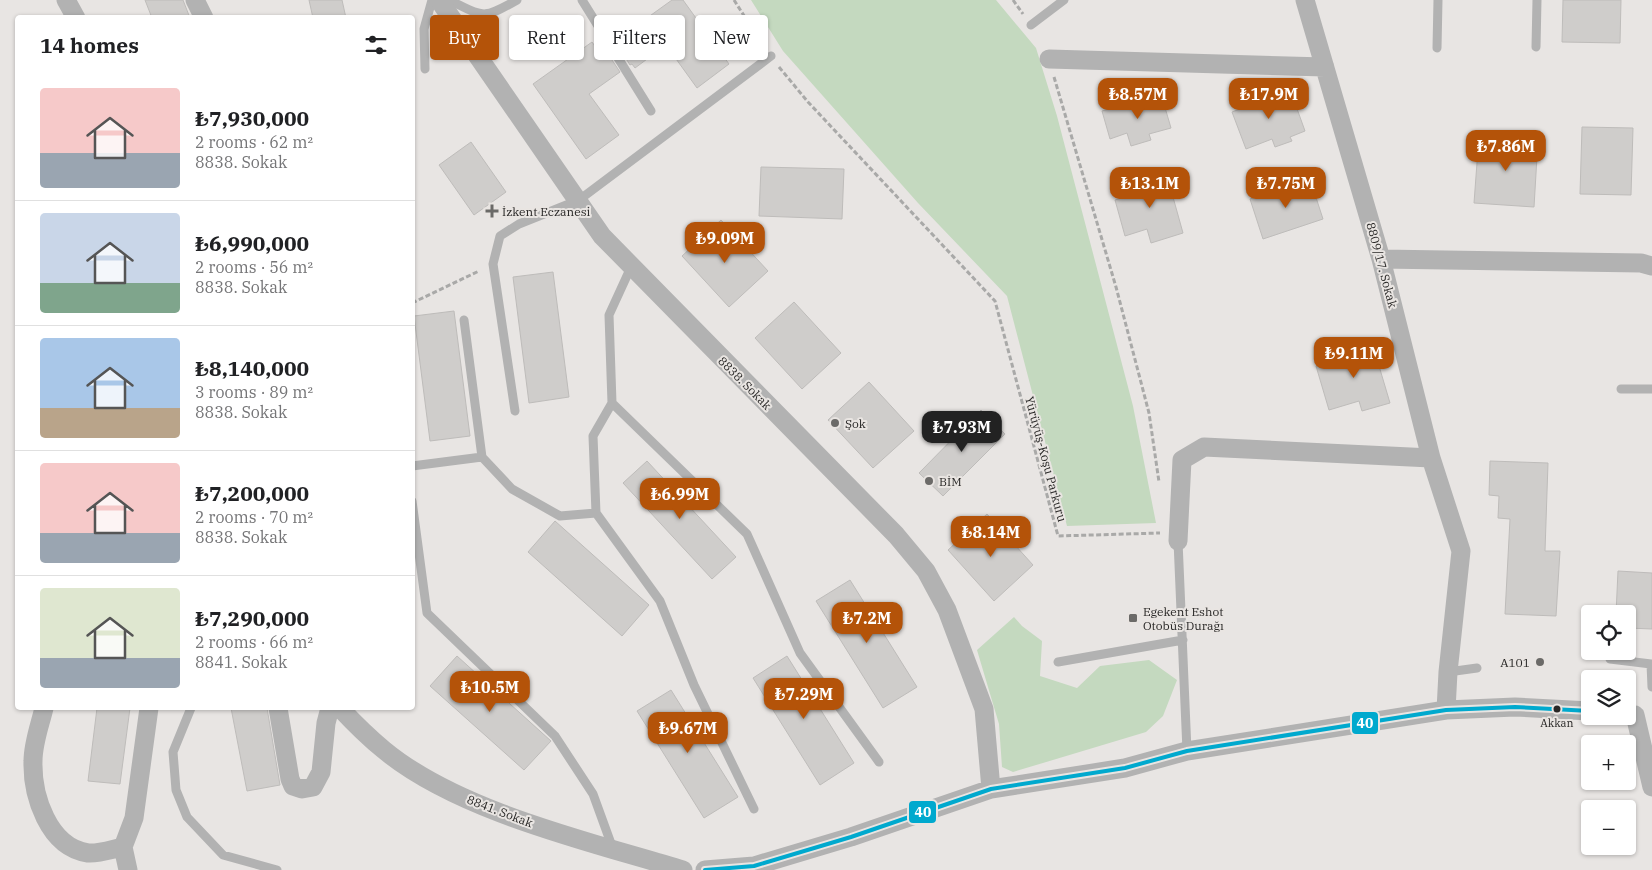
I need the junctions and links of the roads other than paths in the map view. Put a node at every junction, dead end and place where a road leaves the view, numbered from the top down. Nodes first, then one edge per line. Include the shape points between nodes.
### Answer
1 (66, 0) edge
2 (195, 0) edge
3 (432, 0) edge
4 (439, 0) edge
5 (448, 0) edge
6 (517, 0) edge
7 (582, 0) edge
8 (1064, 0) edge
9 (1305, 0) edge
10 (1438, 0) edge
11 (1537, 0) edge
12 (74, 15) edge
13 (202, 15) edge
14 (1031, 25) road end
15 (1536, 47) dead end
16 (1437, 48) dead end
17 (770, 56) road end
18 (1049, 59) road end
19 (1325, 67) junction
20 (425, 69) dead end
21 (651, 111) dead end
22 (579, 200) junction
23 (1381, 259) junction
24 (1652, 266) edge
25 (631, 267) junction
26 (464, 320) dead end
27 (1621, 389) dead end
28 (1652, 389) edge
29 (612, 403) junction
30 (515, 411) dead end
31 (482, 457) junction
32 (1431, 458) junction
33 (415, 466) edge
34 (596, 513) junction
35 (415, 523) edge
36 (1172, 537) joint
37 (1183, 640) junction
38 (1618, 660) edge
39 (1058, 662) dead end
40 (1476, 668) dead end
41 (1448, 672) junction
42 (1652, 687) edge
43 (44, 710) edge
44 (148, 710) edge
45 (189, 710) edge
46 (278, 710) edge
47 (329, 710) edge
48 (342, 710) edge
49 (1446, 710) junction
50 (1581, 711) edge
51 (1638, 716) edge
52 (1187, 751) junction
53 (879, 762) dead end
54 (1652, 787) edge
55 (992, 790) junction
56 (754, 809) dead end
57 (123, 847) junction
58 (613, 849) junction
59 (128, 870) edge
60 (277, 870) edge
61 (684, 870) edge
62 (705, 870) edge

1 - 12 street
2 - 13 street
3 - 20 lane via 424,29
4 - 22 street, 8838. Sokak
5 - 6 lane via 480,15 491,14
7 - 21 lane
8 - 14 lane
9 - 19 street, 8809/17. Sokak
10 - 16 lane
11 - 15 lane
17 - 22 lane
18 - 19 street
19 - 23 street, 8809/17. Sokak
22 - 25 street, 8838. Sokak via 602,236
22 - 30 lane via 508,229 500,236 493,264
23 - 24 street
23 - 32 street, 8809/17. Sokak
25 - 29 lane via 609,315
25 - 55 street, 8838. Sokak via 896,535 926,571 947,610 984,709
26 - 31 lane
27 - 28 lane
29 - 34 lane via 593,436
29 - 53 lane via 746,534 800,653
31 - 33 lane
31 - 34 lane via 512,489 560,516
32 - 36 street via 1204,447 1182,460
32 - 41 street, 8809/17. Sokak via 1461,551
34 - 56 lane via 660,601 694,684
35 - 58 lane via 427,612 555,736 593,794
36 - 37 lane
37 - 39 lane
37 - 52 lane
38 - 42 lane via 1651,664
40 - 41 lane
41 - 49 street, 8809/17. Sokak
43 - 57 street via 33,759 34,788 50,828 67,844 89,853
44 - 57 street via 134,818
45 - 60 lane via 173,752 176,790 187,817 223,855
46 - 47 street via 290,780 302,789 313,787 321,772
48 - 58 street, 8841. Sokak via 385,751 427,779 477,804
49 - 50 street via 1515,707
49 - 52 street
51 - 54 street
52 - 55 street via 1125,768
55 - 62 street via 754,866
57 - 59 street
58 - 61 street, 8841. Sokak

